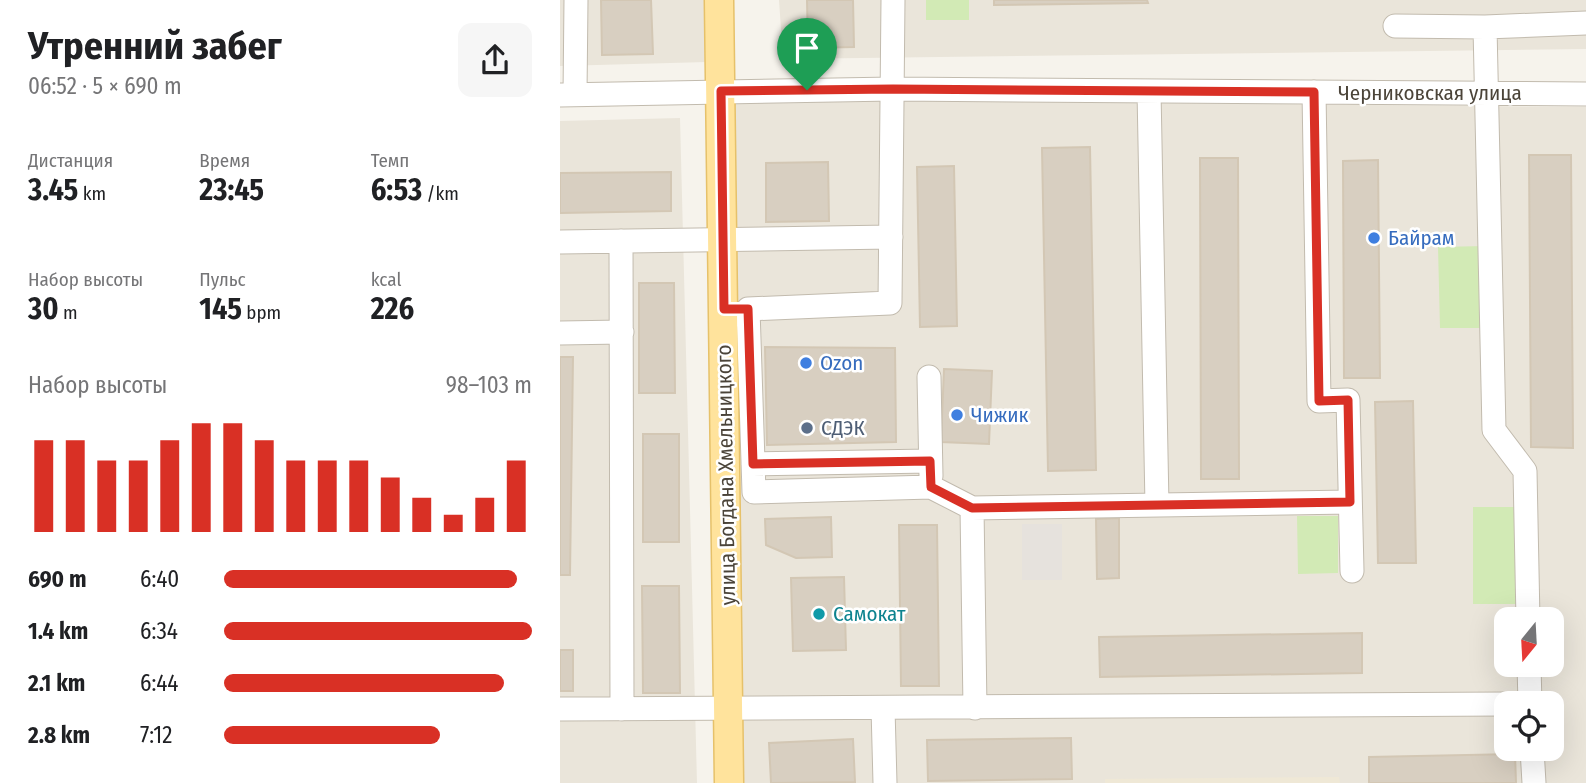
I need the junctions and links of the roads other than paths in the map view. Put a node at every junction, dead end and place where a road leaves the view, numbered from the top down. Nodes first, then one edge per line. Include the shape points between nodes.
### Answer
1 (576, 0) edge
2 (719, 0) edge
3 (893, 0) edge
4 (1586, 23) edge
5 (1395, 26) dead end
6 (1485, 27) junction
7 (893, 89) junction
8 (721, 91) junction
9 (1149, 91) junction
10 (1314, 92) junction
11 (567, 94) edge
12 (1488, 94) junction
13 (1586, 94) edge
14 (891, 237) junction
15 (723, 240) junction
16 (621, 241) junction
17 (560, 242) edge
18 (736, 309) junction
19 (622, 332) junction
20 (560, 333) edge
21 (929, 377) dead end
22 (930, 461) junction
23 (753, 464) junction
24 (931, 487) junction
25 (1350, 502) junction
26 (1157, 505) junction
27 (972, 508) junction
28 (1352, 571) dead end
29 (1528, 607) edge
30 (1494, 704) edge
31 (883, 708) junction
32 (975, 708) junction
33 (560, 709) edge
34 (622, 709) junction
35 (729, 709) junction
36 (1533, 761) edge
37 (729, 783) edge
38 (885, 783) edge
39 (1534, 783) edge

1 - 11 street
2 - 8 main road, улица Богдана Хмельницкого
3 - 7 street
4 - 6 street
5 - 6 street
6 - 12 street
7 - 8 street, Черниковская улица
7 - 9 street, Черниковская улица
7 - 14 street
8 - 11 street, Черниковская улица
8 - 15 main road, улица Богдана Хмельницкого
9 - 10 street, Черниковская улица
9 - 26 street
10 - 12 street, Черниковская улица
10 - 25 street via 1319,401 1348,400
12 - 13 street, Черниковская улица
12 - 29 street via 1494,430 1525,471
14 - 15 street
14 - 18 street via 890,303
15 - 16 street
15 - 18 main road, улица Богдана Хмельницкого
16 - 17 street
16 - 19 street
18 - 23 street
18 - 35 main road, улица Богдана Хмельницкого
19 - 20 street
19 - 34 street
21 - 22 street
22 - 23 street
22 - 24 street
23 - 24 street via 754,492
24 - 27 street
25 - 26 street
25 - 28 street
26 - 27 street
27 - 32 street
30 - 32 street
31 - 32 street
31 - 35 street
31 - 38 street
33 - 34 street
34 - 35 street
35 - 37 main road, улица Богдана Хмельницкого
36 - 39 street

